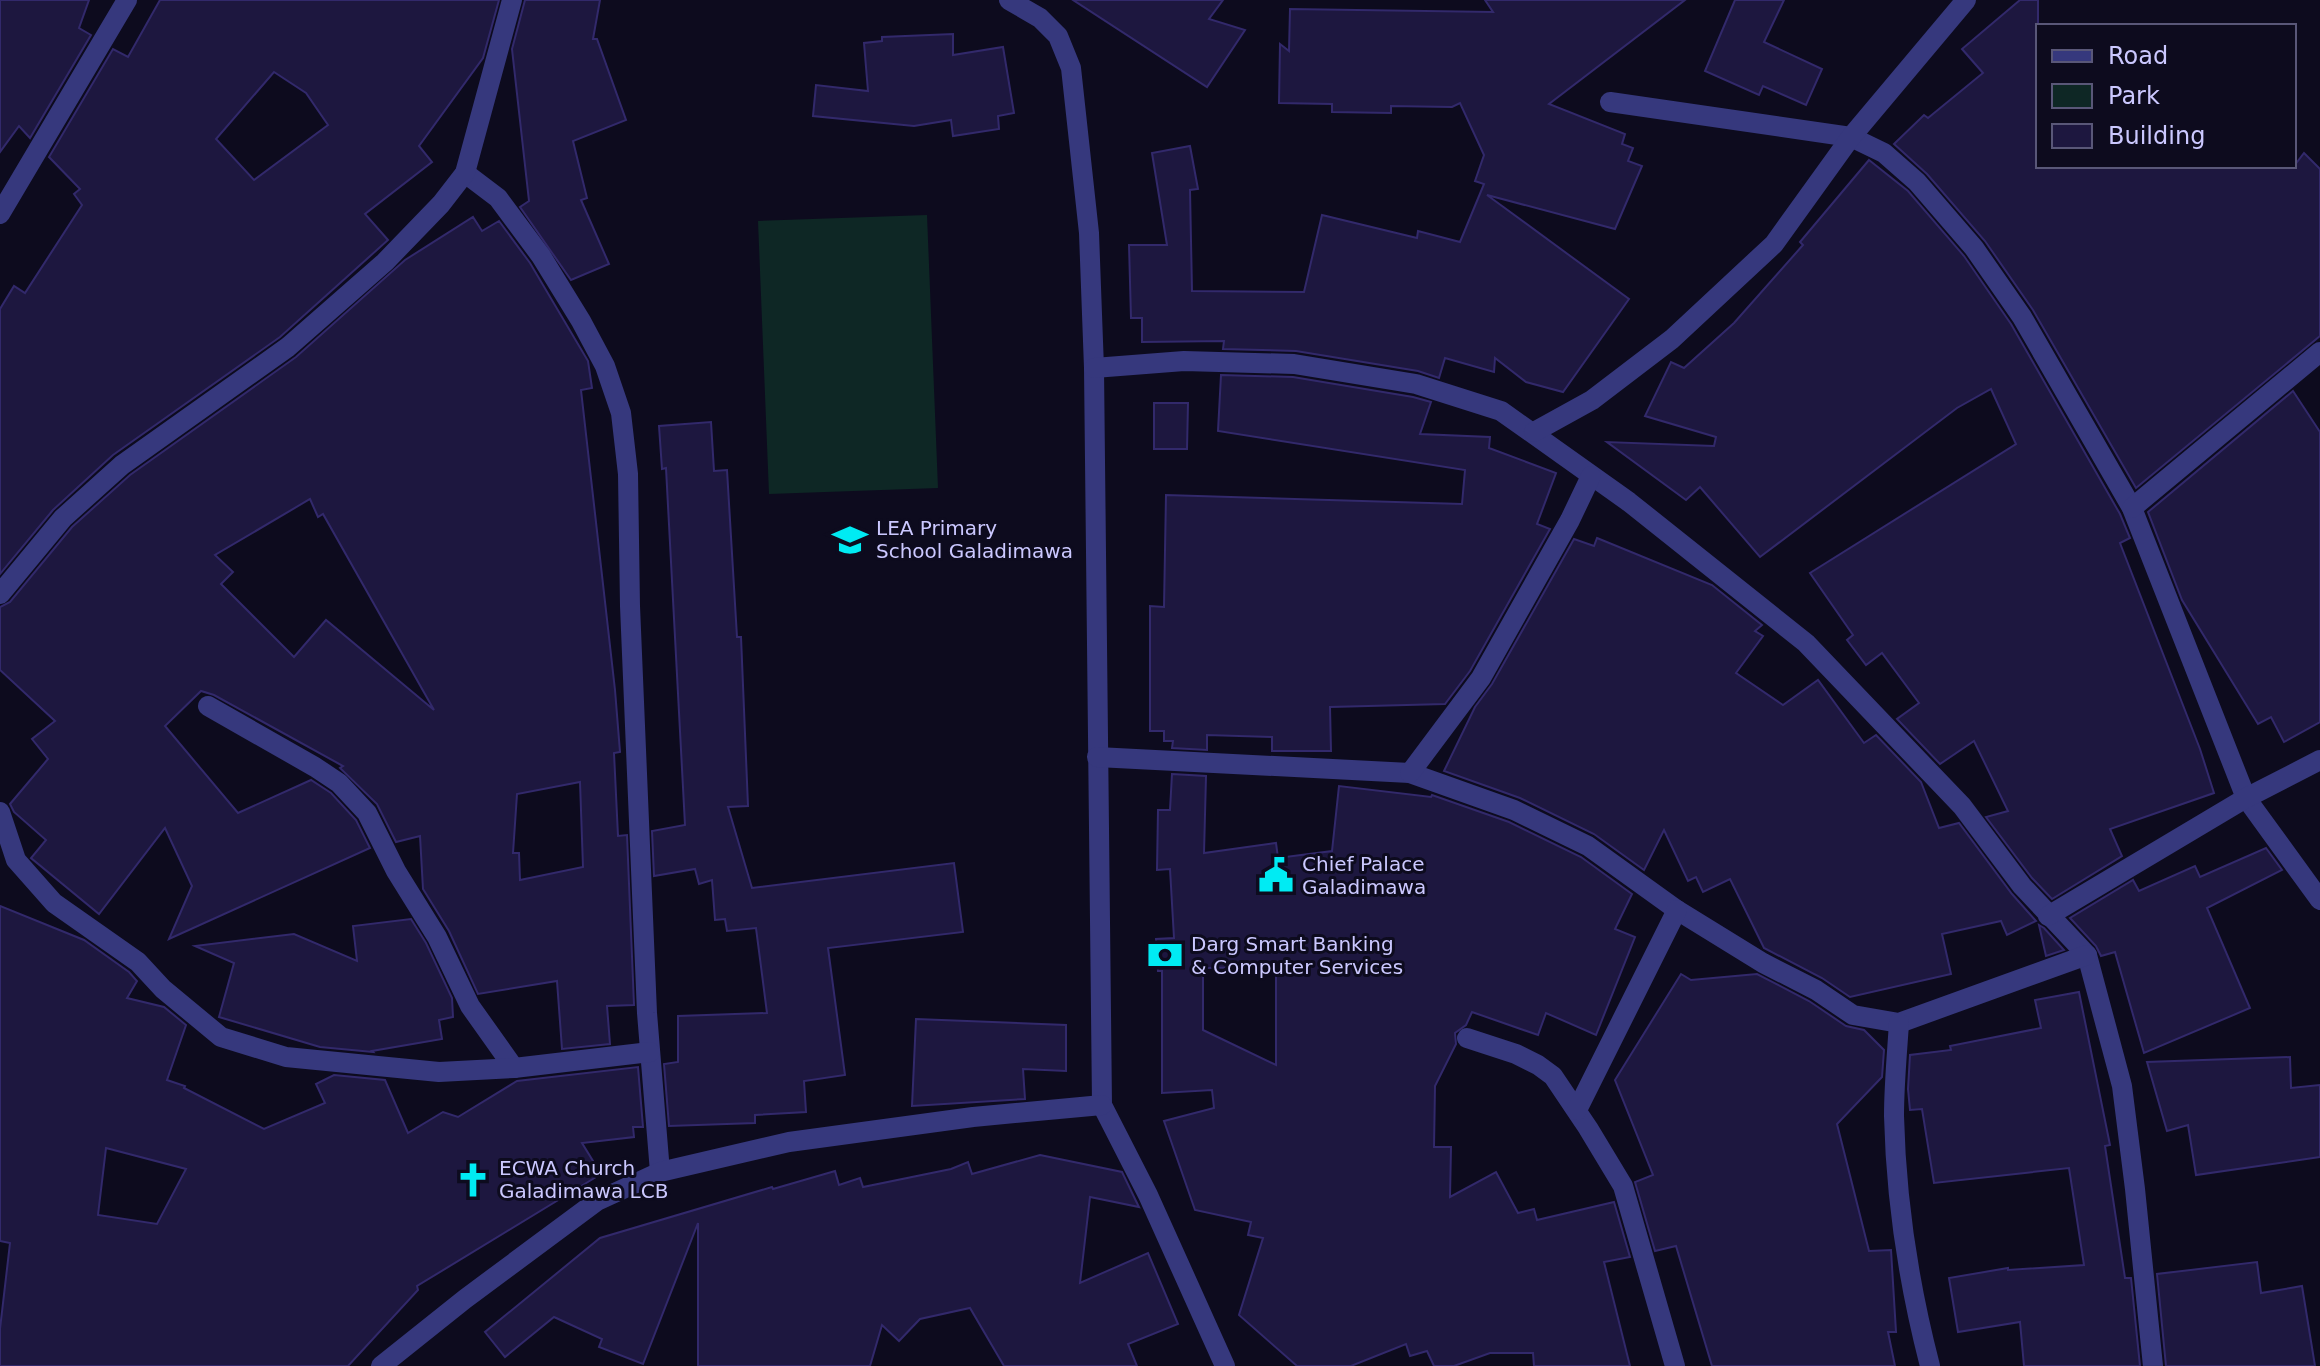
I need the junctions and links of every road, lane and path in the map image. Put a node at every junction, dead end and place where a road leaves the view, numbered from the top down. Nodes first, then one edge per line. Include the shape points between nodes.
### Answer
1 (127, 0) edge
2 (512, 0) edge
3 (1009, 0) edge
4 (1966, 0) edge
5 (1610, 102) dead end
6 (1851, 137) junction
7 (465, 173) junction
8 (3, 202) edge
9 (2320, 352) edge
10 (1094, 368) junction
11 (1534, 432) junction
12 (1591, 476) junction
13 (2132, 508) junction
14 (0, 594) edge
15 (208, 706) dead end
16 (1097, 757) junction
17 (2320, 760) edge
18 (1410, 773) junction
19 (2246, 798) junction
20 (0, 812) edge
21 (2320, 900) edge
22 (1677, 910) junction
23 (2048, 916) junction
24 (2087, 955) junction
25 (1899, 1023) junction
26 (1467, 1038) dead end
27 (650, 1052) junction
28 (514, 1068) junction
29 (1102, 1105) junction
30 (1577, 1110) junction
31 (660, 1172) junction
32 (381, 1366) edge
33 (1225, 1366) edge
34 (1675, 1366) edge
35 (1930, 1366) edge
36 (2153, 1366) edge

1 - 8 street
2 - 7 street
3 - 10 street via 1058,36 1071,68 1089,233
4 - 6 street
5 - 6 street
6 - 11 street via 1774,244 1728,289 1592,400
6 - 13 street via 1884,153 1917,182 1974,248 2022,317
7 - 14 street via 385,262 288,347 122,465 75,507
7 - 27 street via 498,198 541,256 605,366 621,413 628,474
9 - 13 street
10 - 11 street via 1184,361 1294,364 1416,384 1501,411
10 - 16 street
11 - 12 street
12 - 18 street via 1481,678
12 - 23 street via 1806,643 1962,806
13 - 19 street
15 - 28 street via 339,783 367,813 470,1006
16 - 18 street
16 - 29 street
17 - 19 street
18 - 22 street via 1514,810 1588,846
19 - 21 street
19 - 23 street
20 - 28 street via 16,860 54,903 138,962 221,1037 286,1057 439,1072
22 - 25 street via 1853,1015
22 - 30 street
23 - 24 street
24 - 25 street
24 - 36 street via 2122,1086
25 - 35 street via 1894,1115 1901,1221
26 - 30 street via 1538,1065 1553,1076
27 - 28 street
27 - 31 street
29 - 31 street via 789,1142
29 - 33 street
30 - 34 street via 1623,1186
31 - 32 street via 597,1201

